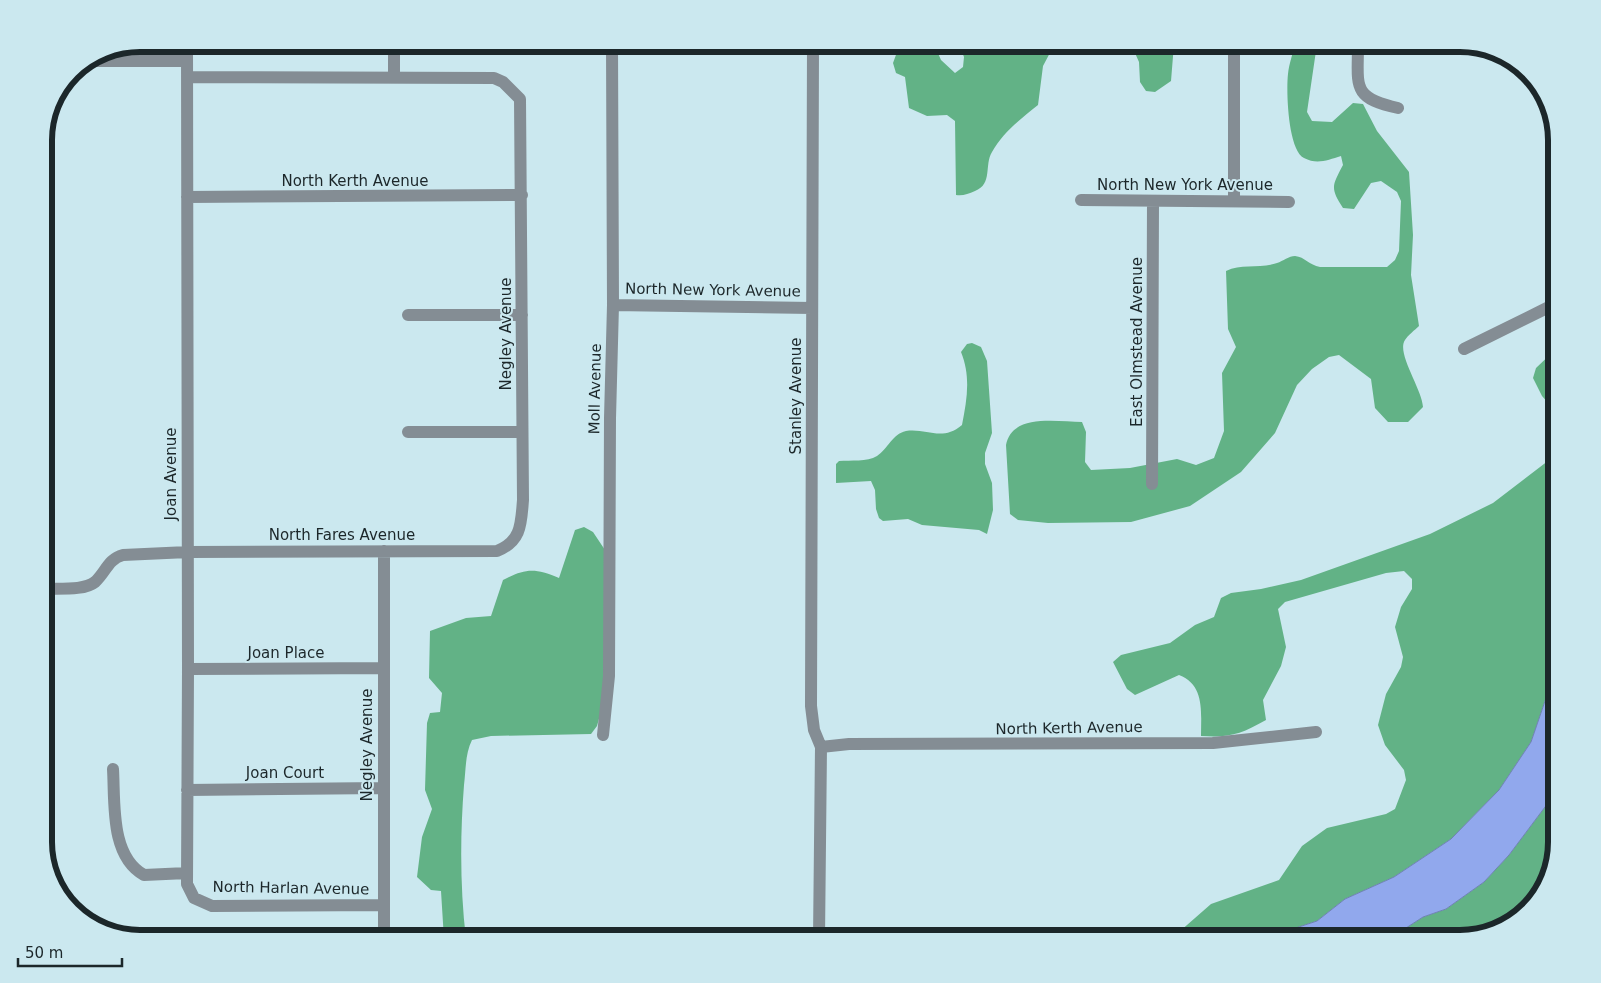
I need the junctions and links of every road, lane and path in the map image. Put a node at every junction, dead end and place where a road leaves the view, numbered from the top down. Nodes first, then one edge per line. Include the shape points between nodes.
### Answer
1 (187, 52) edge
2 (394, 52) edge
3 (612, 52) edge
4 (813, 52) edge
5 (1234, 52) edge
6 (1358, 52) edge
7 (103, 61) edge
8 (187, 61) junction
9 (187, 77) junction
10 (394, 77) junction
11 (1398, 108) dead end
12 (522, 195) junction
13 (187, 197) junction
14 (1081, 200) dead end
15 (1153, 201) junction
16 (1234, 201) junction
17 (1289, 202) dead end
18 (613, 305) junction
19 (1548, 307) edge
20 (812, 308) junction
21 (408, 315) dead end
22 (522, 315) junction
23 (1464, 349) dead end
24 (408, 432) dead end
25 (521, 432) junction
26 (1152, 484) dead end
27 (384, 551) junction
28 (497, 551) joint
29 (188, 552) junction
30 (53, 588) edge
31 (384, 668) junction
32 (188, 669) junction
33 (1316, 732) dead end
34 (603, 735) dead end
35 (821, 747) junction
36 (113, 769) dead end
37 (384, 788) junction
38 (187, 790) junction
39 (187, 874) junction
40 (198, 900) joint
41 (383, 905) junction
42 (384, 930) edge
43 (819, 930) edge

1 - 8 street, Joan Avenue
2 - 10 street
3 - 18 street, Moll Avenue
4 - 20 street, Stanley Avenue
5 - 16 street
6 - 11 street via 1360,90 1366,98
7 - 8 street
8 - 9 street, Joan Avenue
9 - 10 street
9 - 13 street, Joan Avenue
10 - 12 street, Negley Avenue via 494,78 510,88 522,106
12 - 13 street, North Kerth Avenue
12 - 22 street, Negley Avenue
13 - 29 street, Joan Avenue
14 - 15 street, North New York Avenue
15 - 16 street, North New York Avenue
15 - 26 street, East Olmstead Avenue
16 - 17 street, North New York Avenue
18 - 20 street, North New York Avenue
18 - 34 street, Moll Avenue via 609,676
19 - 23 street
20 - 35 street, Stanley Avenue via 811,706 814,730
21 - 22 street
22 - 25 street, Negley Avenue
24 - 25 street
25 - 28 street, Negley Avenue via 521,528 505,548
27 - 28 street, North Fares Avenue
27 - 29 street, North Fares Avenue
27 - 31 street, Negley Avenue
29 - 30 street, North Fares Avenue via 116,557 88,586
29 - 32 street, Joan Avenue
31 - 32 street, Joan Place
31 - 37 street, Negley Avenue
32 - 38 street, Joan Avenue
33 - 35 street, North Kerth Avenue via 1213,743 848,744
35 - 43 street, Stanley Avenue
36 - 39 street via 117,827 127,860 144,875
37 - 38 street, Joan Court
37 - 41 street, Negley Avenue
38 - 39 street, Joan Avenue
39 - 40 street, Joan Avenue via 189,889
40 - 41 street, North Harlan Avenue via 212,906
41 - 42 street, Negley Avenue

